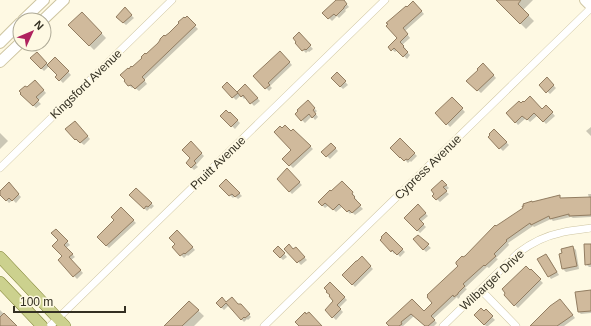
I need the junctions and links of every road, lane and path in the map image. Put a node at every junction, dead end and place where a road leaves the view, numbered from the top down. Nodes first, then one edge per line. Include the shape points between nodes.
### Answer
1 (44, 0) edge
2 (64, 0) edge
3 (172, 0) edge
4 (385, 0) edge
5 (585, 0) edge
6 (591, 7) edge
7 (31, 12) edge
8 (52, 12) edge
9 (12, 31) edge
10 (0, 43) edge
11 (12, 51) edge
12 (0, 62) edge
13 (0, 168) edge
14 (591, 228) edge
15 (2, 263) edge
16 (0, 282) edge
17 (481, 290) junction
18 (58, 323) edge
19 (42, 326) edge
20 (264, 326) edge
21 (443, 326) edge
22 (516, 326) edge

1 - 7 main road
2 - 8 main road
3 - 13 street, Kingsford Avenue
4 - 18 street, Pruitt Avenue
5 - 6 main road
6 - 20 street, Cypress Avenue
9 - 10 main road
11 - 12 main road
14 - 17 street, Wilbarger Drive via 559,233 529,245
15 - 18 main road
16 - 19 main road
17 - 21 street, Wilbarger Drive
17 - 22 street

